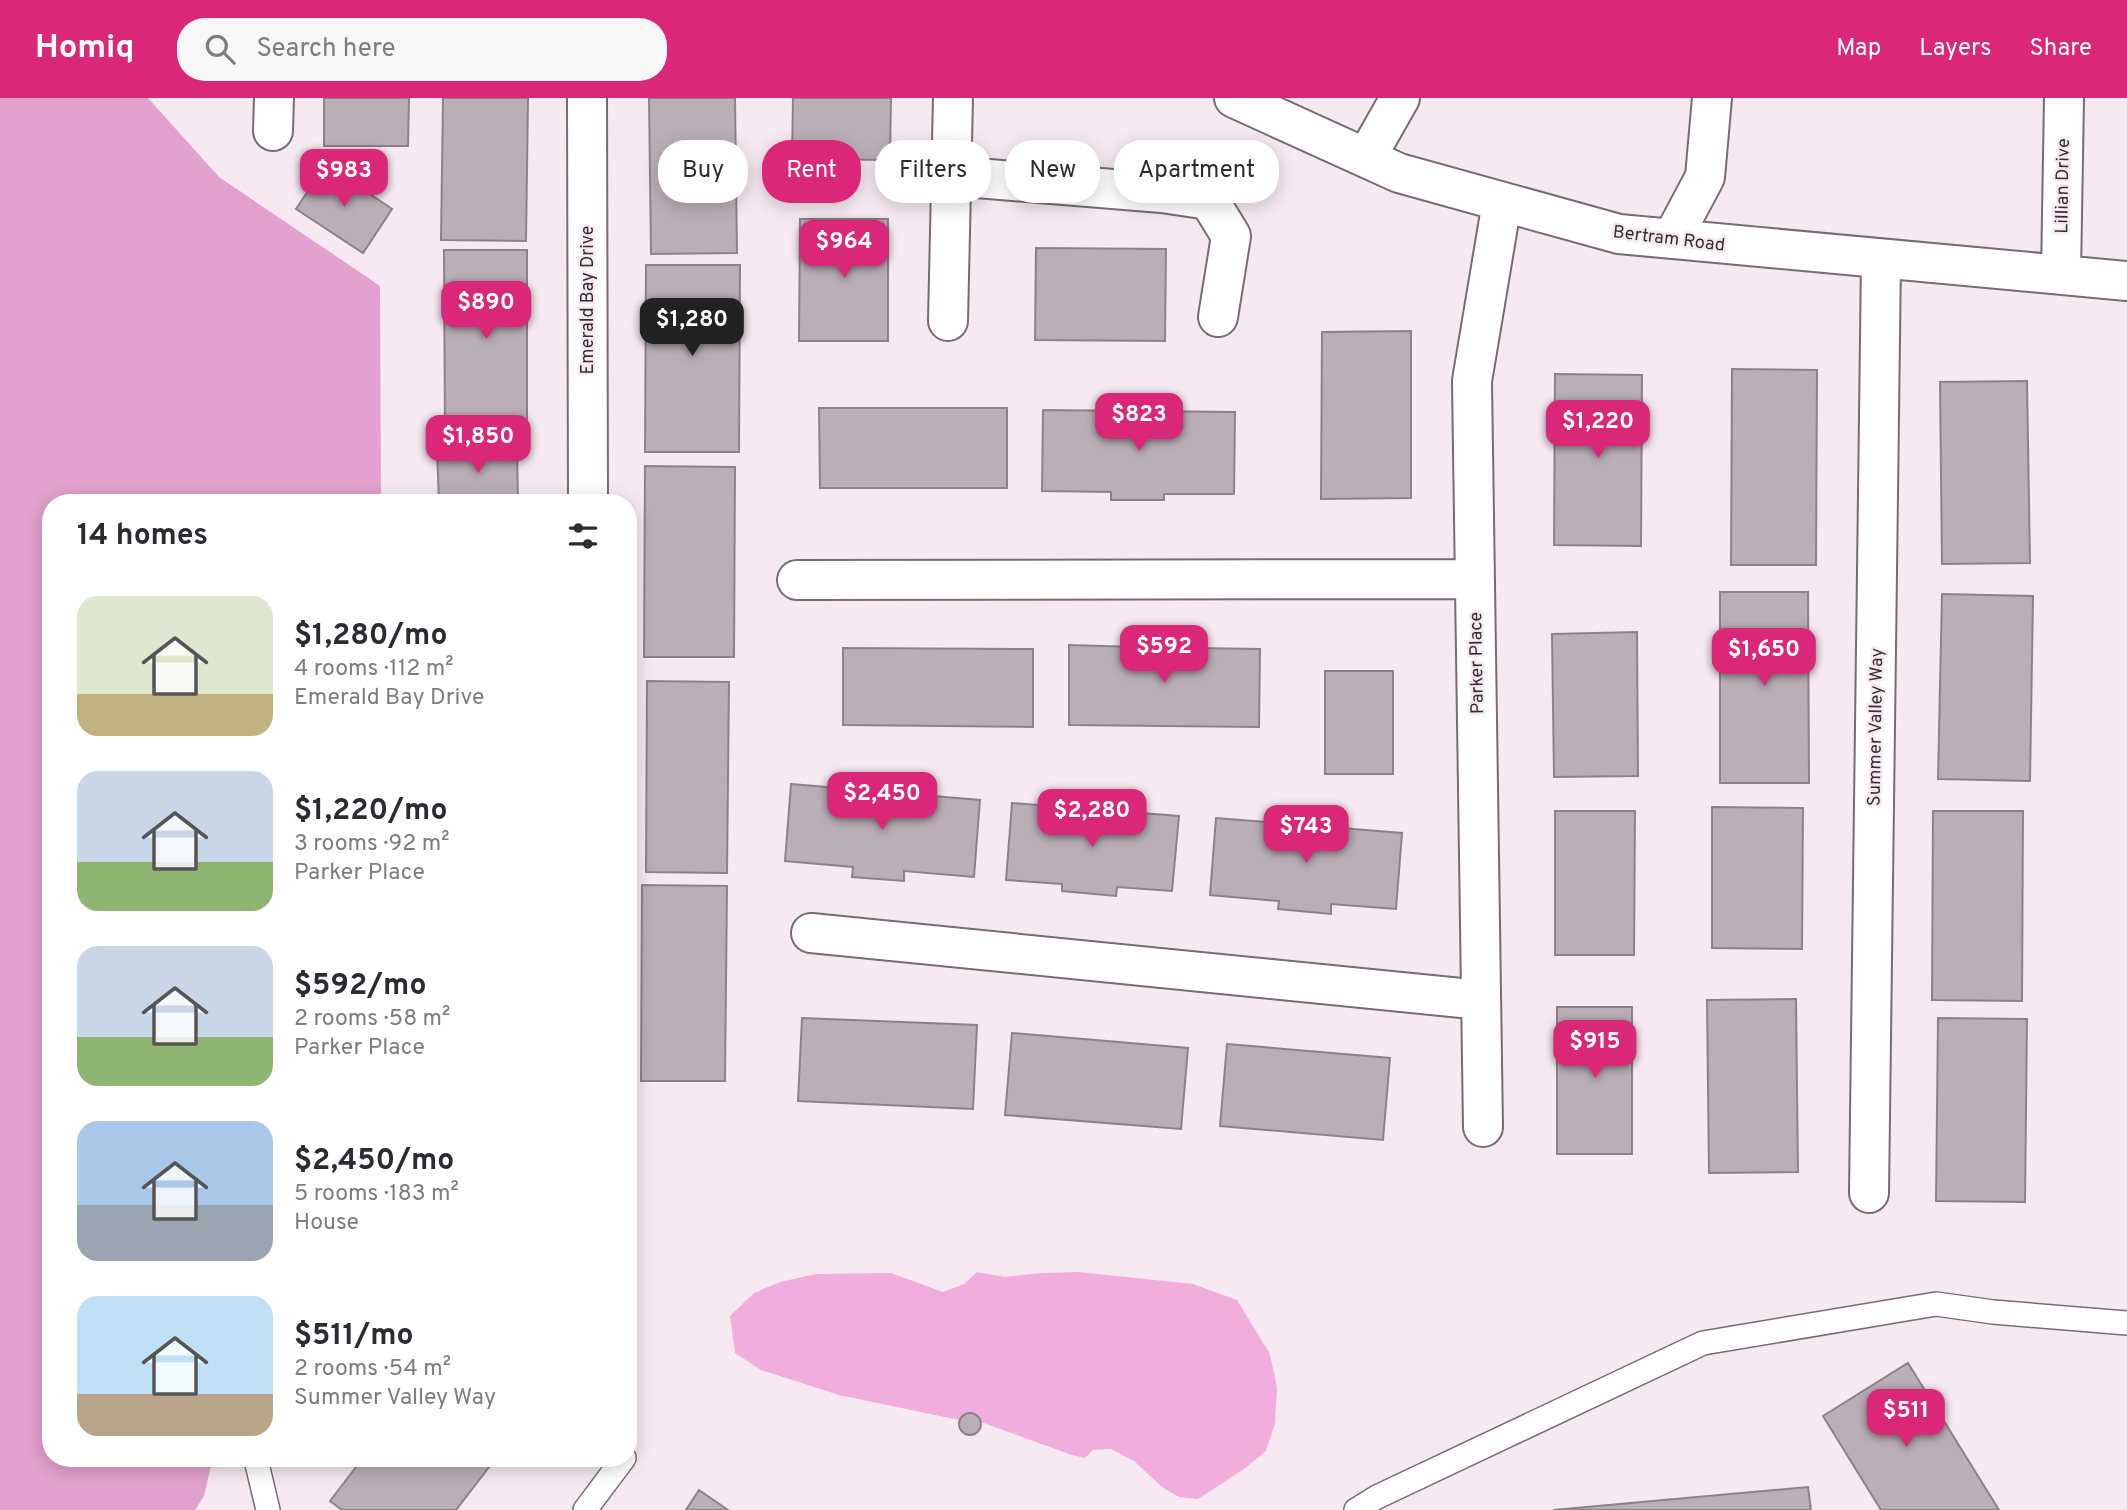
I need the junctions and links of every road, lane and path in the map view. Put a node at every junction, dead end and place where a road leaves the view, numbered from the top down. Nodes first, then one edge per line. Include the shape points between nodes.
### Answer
1 (587, 98) edge
2 (953, 98) edge
3 (1234, 98) edge
4 (1400, 98) edge
5 (1712, 98) edge
6 (2064, 98) edge
7 (952, 140) edge
8 (1366, 158) junction
9 (991, 179) edge
10 (1502, 202) junction
11 (951, 203) edge
12 (1672, 239) junction
13 (1881, 260) junction
14 (2061, 274) junction
15 (2127, 281) edge
16 (1219, 317) dead end
17 (948, 321) dead end
18 (588, 494) edge
19 (1475, 579) junction
20 (797, 580) dead end
21 (811, 933) dead end
22 (1481, 1000) junction
23 (1483, 1127) dead end
24 (1869, 1193) dead end
25 (2127, 1323) edge
26 (258, 1467) edge
27 (617, 1467) edge
28 (268, 1510) edge
29 (585, 1510) edge
30 (1356, 1510) edge

1 - 18 street, Emerald Bay Drive
2 - 7 street
3 - 8 street, Bertram Road
4 - 8 street
5 - 12 street via 1705,177
6 - 14 street, Lillian Drive
8 - 10 street, Bertram Road via 1399,173
9 - 16 street via 1209,200 1231,236
10 - 12 street, Bertram Road via 1619,234
10 - 19 street, Parker Place via 1472,381
11 - 17 street
12 - 13 street, Bertram Road
13 - 14 street, Bertram Road
13 - 24 street, Summer Valley Way
14 - 15 street, Bertram Road
19 - 20 street
19 - 22 street, Parker Place
21 - 22 street
22 - 23 street, Parker Place
25 - 30 lane via 1937,1304 1703,1343
26 - 28 lane
27 - 29 lane

